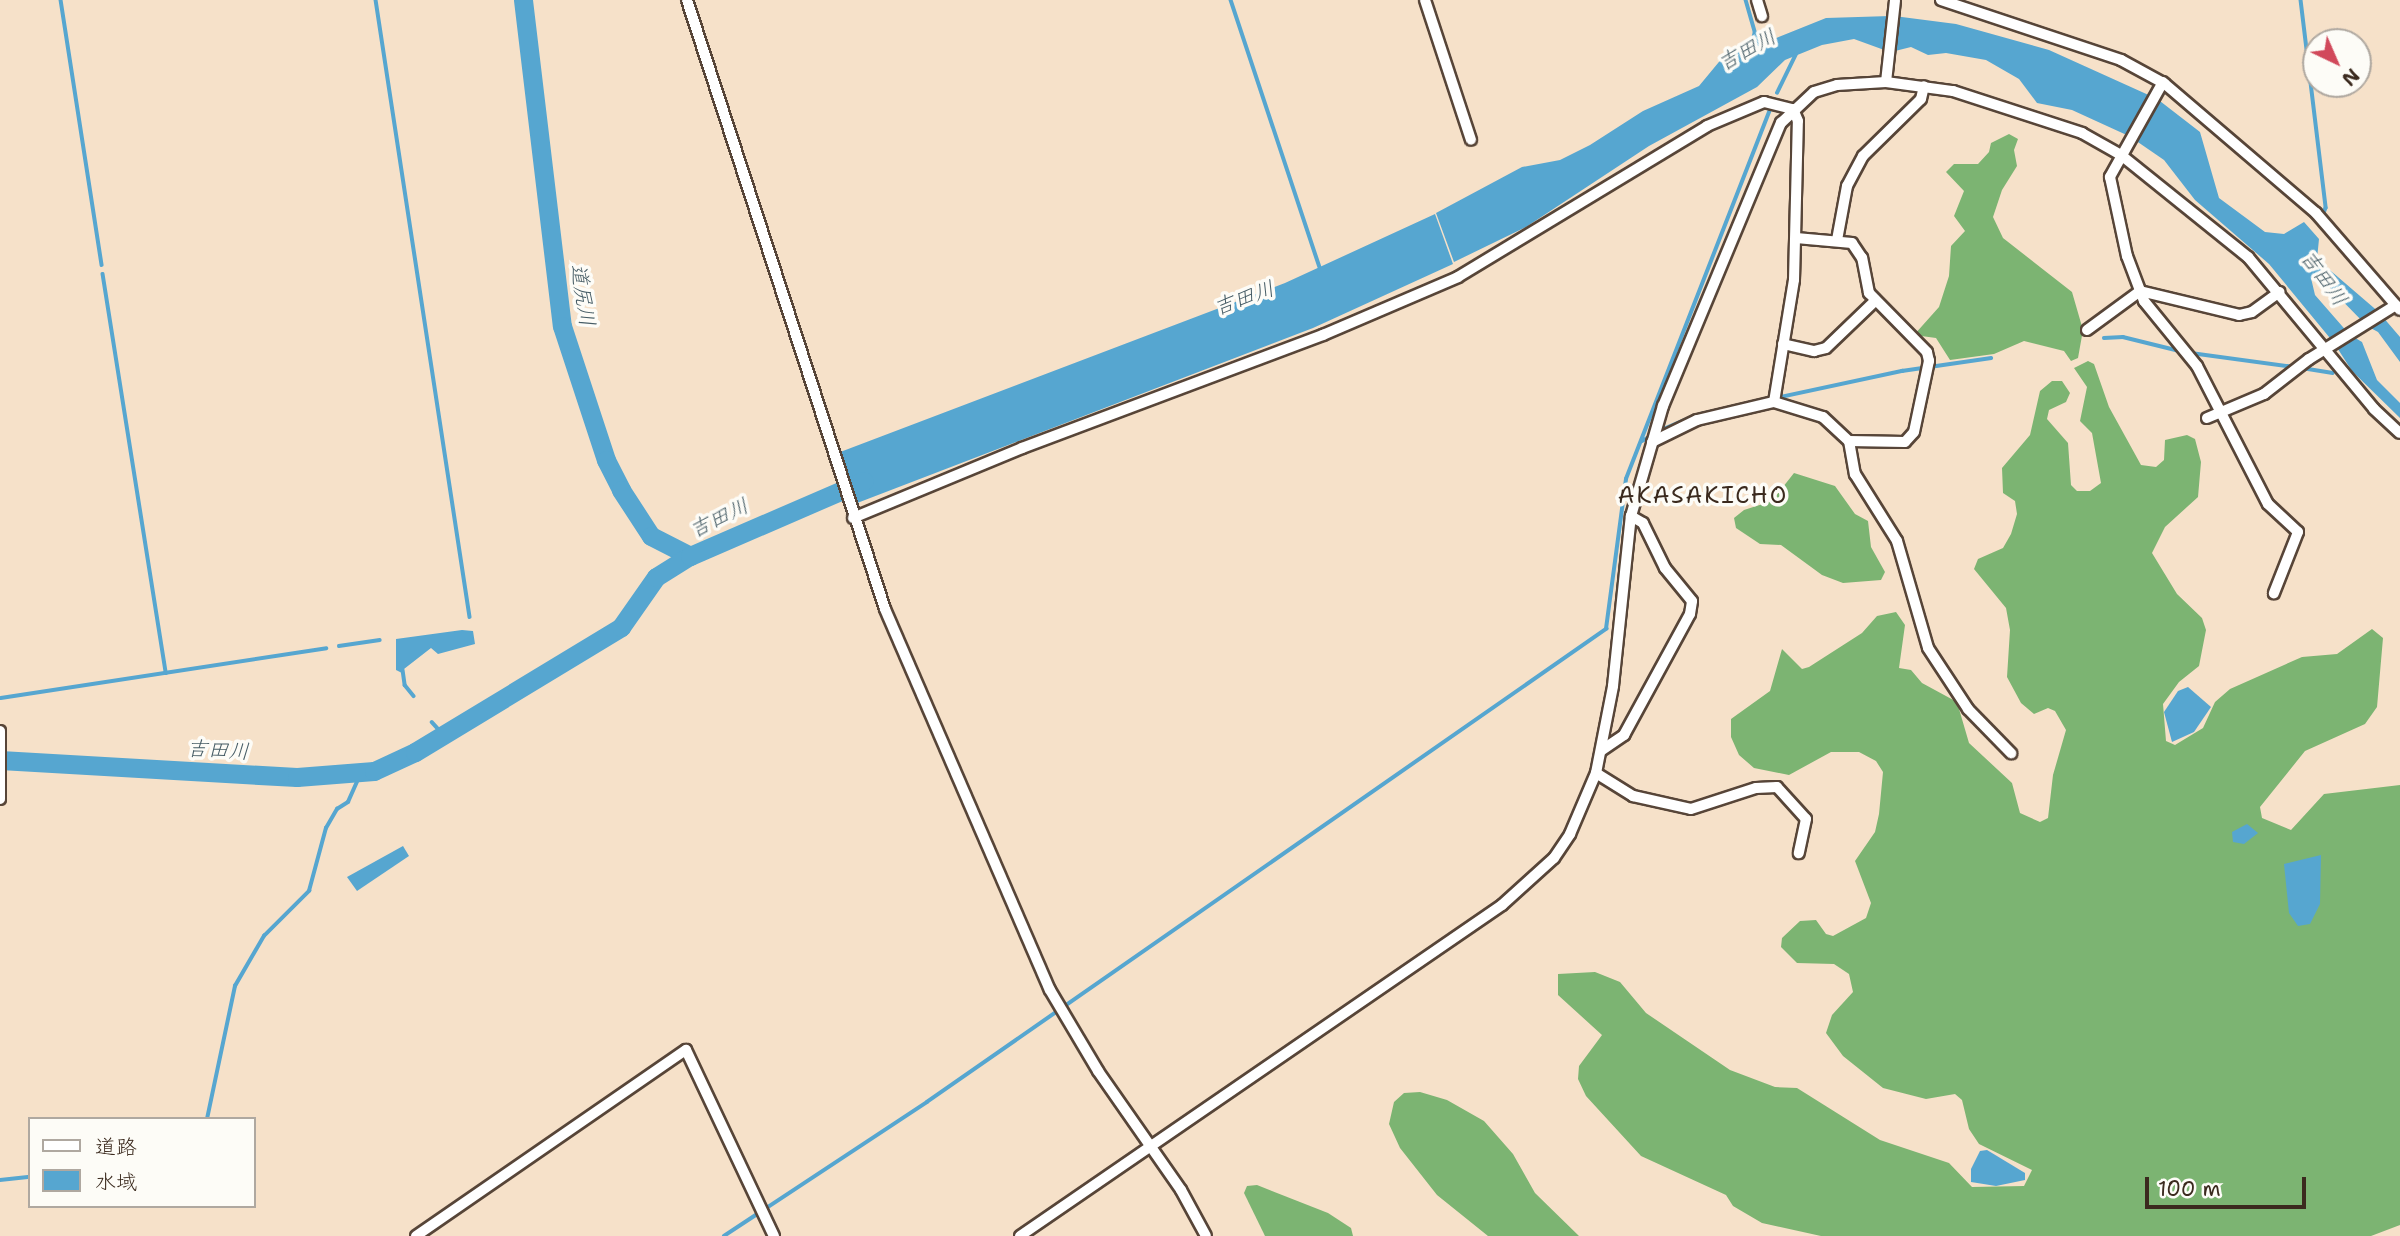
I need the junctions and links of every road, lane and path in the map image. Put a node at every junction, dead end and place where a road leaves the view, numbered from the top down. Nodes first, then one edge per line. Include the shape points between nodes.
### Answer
1 (687, 0) edge
2 (1425, 0) edge
3 (1757, 0) edge
4 (1941, 0) edge
5 (1894, 4) edge
6 (1762, 16) dead end
7 (1886, 78) junction
8 (1924, 86) junction
9 (2160, 86) junction
10 (1793, 109) junction
11 (1471, 140) dead end
12 (2122, 153) junction
13 (1796, 237) junction
14 (1837, 240) junction
15 (2140, 291) junction
16 (2280, 292) junction
17 (1875, 301) junction
18 (2395, 308) edge
19 (2087, 330) dead end
20 (1783, 344) junction
21 (2328, 349) junction
22 (1775, 396) junction
23 (2220, 412) junction
24 (2207, 418) dead end
25 (2400, 433) edge
26 (1849, 441) junction
27 (1652, 443) junction
28 (852, 516) junction
29 (1631, 516) junction
30 (2274, 593) dead end
31 (0, 731) edge
32 (1602, 750) junction
33 (2011, 752) dead end
34 (1596, 773) junction
35 (0, 799) edge
36 (1799, 853) dead end
37 (1149, 1146) junction
38 (416, 1236) edge
39 (774, 1236) edge
40 (1020, 1236) edge
41 (1206, 1236) edge

1 - 28 street
2 - 11 street
3 - 6 street
4 - 9 street via 2121,60
5 - 7 street
7 - 8 street
7 - 10 street via 1825,87
8 - 12 street via 2082,133
8 - 14 street via 1921,99 1858,166 1847,186
9 - 12 street
9 - 18 street via 2316,213
10 - 13 street via 1798,121
10 - 27 street via 1770,148
10 - 28 street via 1764,102 1707,126 1567,214 1458,277 1415,296
12 - 15 street via 2110,177
12 - 16 street via 2229,239
13 - 14 street
13 - 20 street
14 - 17 street via 1850,242 1859,253
15 - 16 street via 2239,315 2252,312
15 - 19 street
15 - 23 street via 2185,351
16 - 21 street
17 - 20 street via 1826,348 1814,351
17 - 26 street via 1927,352 1923,400 1911,439
18 - 21 street
20 - 22 street
21 - 23 street via 2264,394
21 - 25 street
22 - 26 street via 1823,416
22 - 27 street via 1697,420
23 - 24 street
23 - 30 street via 2258,489 2300,536
26 - 33 street via 1856,474 1897,541 1928,649 1968,709
27 - 29 street
28 - 37 street via 885,609 1050,990
29 - 32 street
29 - 32 street via 1643,523 1665,568 1692,601 1690,614 1624,735
31 - 35 street
32 - 34 street
34 - 36 street via 1633,796 1691,809 1756,788 1777,787 1806,819
34 - 37 street via 1570,834 1554,858 1502,905
37 - 40 street
37 - 41 street
38 - 39 street via 686,1050

